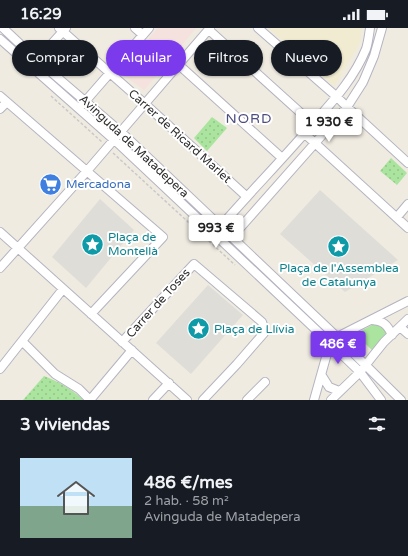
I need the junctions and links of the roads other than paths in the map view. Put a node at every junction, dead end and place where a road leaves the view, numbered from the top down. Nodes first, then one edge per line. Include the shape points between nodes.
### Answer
1 (3, 28) edge
2 (135, 28) edge
3 (149, 28) edge
4 (258, 28) edge
5 (370, 28) edge
6 (388, 28) edge
7 (63, 29) edge
8 (210, 29) edge
9 (381, 32) edge
10 (143, 35) junction
11 (0, 39) edge
12 (16, 40) edge
13 (54, 40) edge
14 (139, 40) edge
15 (186, 57) edge
16 (106, 70) edge
17 (186, 71) edge
18 (56, 76) edge
19 (107, 76) edge
20 (112, 76) edge
21 (169, 76) edge
22 (0, 96) edge
23 (337, 97) junction
24 (86, 101) junction
25 (7, 102) junction
26 (145, 104) junction
27 (347, 107) junction
28 (79, 108) junction
29 (0, 110) edge
30 (313, 124) junction
31 (121, 132) junction
32 (305, 134) junction
33 (115, 140) junction
34 (315, 144) junction
35 (282, 158) junction
36 (408, 164) edge
37 (87, 171) junction
38 (246, 196) junction
39 (408, 204) edge
40 (397, 217) junction
41 (220, 226) junction
42 (408, 228) edge
43 (0, 232) edge
44 (232, 237) junction
45 (18, 248) junction
46 (0, 268) edge
47 (63, 289) junction
48 (408, 301) edge
49 (91, 314) junction
50 (408, 318) edge
51 (372, 320) junction
52 (400, 327) junction
53 (408, 334) edge
54 (392, 335) junction
55 (337, 337) junction
56 (22, 341) junction
57 (122, 342) junction
58 (330, 343) junction
59 (132, 350) junction
60 (366, 366) junction
61 (0, 369) edge
62 (360, 372) junction
63 (322, 376) junction
64 (264, 382) dead end
65 (169, 383) junction
66 (339, 391) junction
67 (90, 400) edge
68 (153, 400) edge
69 (187, 400) edge
70 (203, 400) edge
71 (247, 400) edge
72 (314, 400) edge
73 (331, 400) edge
74 (381, 400) edge
75 (401, 400) edge

1 - 12 street, Avinguda de Matadepera
2 - 10 street
3 - 10 street
4 - 23 street
5 - 23 street via 366,49
6 - 9 street
7 - 13 street
7 - 16 street, Carrer de Ricard Marlet
8 - 15 street
8 - 30 street
9 - 27 street via 362,82
10 - 14 street
11 - 28 street, Avinguda de Matadepera
17 - 35 street
18 - 24 street, Avinguda de Matadepera
19 - 24 street
20 - 26 street, Carrer de Ricard Marlet
21 - 26 street
22 - 25 street
23 - 27 street
23 - 30 street
24 - 28 street
24 - 31 street, Avinguda de Matadepera
25 - 29 street
25 - 37 street
26 - 31 street
26 - 38 street, Carrer de Ricard Marlet
27 - 34 street
27 - 36 street
28 - 33 street, Avinguda de Matadepera
30 - 32 street
31 - 33 street
31 - 41 street, Avinguda de Matadepera
32 - 34 street
32 - 35 street
33 - 37 street
33 - 58 street, Avinguda de Matadepera
34 - 40 street
34 - 44 street
35 - 38 street
37 - 45 street
37 - 49 street via 163,237
38 - 41 street
39 - 40 street
40 - 42 street
41 - 44 street, Avinguda de Matadepera
43 - 45 street
44 - 55 street, Avinguda de Matadepera
45 - 46 street
45 - 47 street
47 - 49 street
47 - 56 street
48 - 51 street
49 - 57 street
50 - 52 street
51 - 54 street via 385,323
51 - 55 street
52 - 53 street
52 - 54 street
54 - 60 street
55 - 58 street
55 - 60 street, Avinguda de Matadepera
56 - 61 street
56 - 67 street via 55,374 79,389
57 - 59 street
57 - 70 street, Carrer de Toses via 194,264 262,322 264,328 264,333
58 - 62 street, Avinguda de Matadepera
58 - 63 street
59 - 65 street
59 - 67 street
60 - 62 street
60 - 75 street, Avinguda de Matadepera
62 - 66 street
62 - 74 street, Avinguda de Matadepera
63 - 66 street via 329,387
63 - 72 street
64 - 71 street
65 - 68 street
65 - 69 street
66 - 73 street

